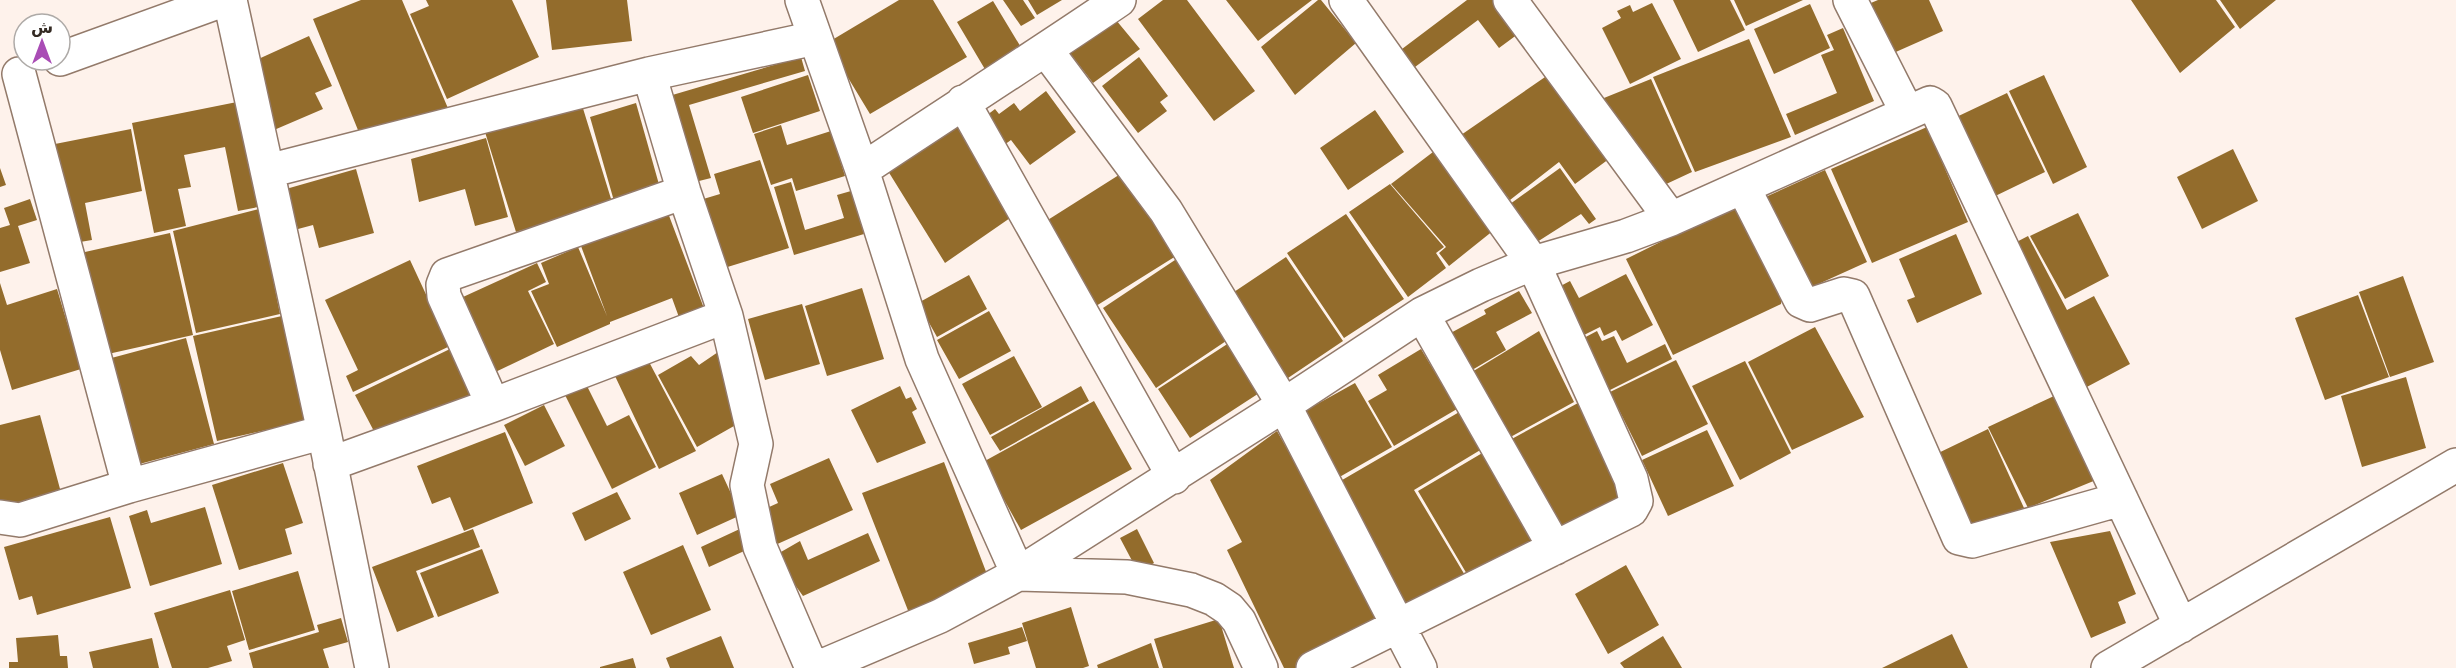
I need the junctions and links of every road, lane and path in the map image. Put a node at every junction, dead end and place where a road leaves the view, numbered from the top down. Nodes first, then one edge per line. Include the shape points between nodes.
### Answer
1 (223, 0) edge
2 (230, 0) edge
3 (802, 0) edge
4 (1119, 0) edge
5 (1346, 0) edge
6 (1510, 0) edge
7 (1850, 0) edge
8 (815, 38) junction
9 (1046, 50) junction
10 (72, 54) edge
11 (649, 74) junction
12 (10, 77) edge
13 (963, 102) junction
14 (1907, 112) junction
15 (862, 170) junction
16 (268, 171) junction
17 (1743, 187) junction
18 (684, 192) junction
19 (1671, 219) junction
20 (1533, 263) junction
21 (1422, 314) junction
22 (726, 316) junction
23 (493, 405) junction
24 (1284, 405) junction
25 (324, 432) junction
26 (330, 464) junction
27 (2456, 465) edge
28 (1174, 477) junction
29 (129, 486) junction
30 (2121, 499) junction
31 (0, 517) edge
32 (1555, 548) junction
33 (1018, 574) junction
34 (1396, 626) junction
35 (2181, 626) junction
36 (372, 668) edge
37 (812, 668) edge
38 (818, 668) edge
39 (1261, 668) edge
40 (1313, 668) edge
41 (1420, 668) edge
42 (2108, 668) edge

1 - 10 street
2 - 16 street
3 - 8 street
4 - 9 street
5 - 20 street
6 - 19 street
7 - 14 street
8 - 11 street
8 - 15 street
9 - 13 street
9 - 24 street via 1166,211
11 - 16 street
11 - 18 street
12 - 29 street
13 - 15 street
13 - 28 street
14 - 17 street
14 - 30 street via 1930,103 1935,106
15 - 33 street via 922,359
16 - 25 street
17 - 19 street
17 - 30 street via 1801,301 1810,305 1844,294 1853,296 1959,538 1972,541
18 - 22 street
18 - 23 street via 447,275 444,296
19 - 20 street
20 - 21 street
20 - 32 street via 1636,495 1631,510
21 - 24 street
21 - 32 street
22 - 23 street
22 - 37 street via 756,444 747,485 760,547
23 - 26 street
24 - 28 street
24 - 34 street
25 - 26 street
25 - 29 street
26 - 36 street
27 - 35 street
28 - 33 street
29 - 31 street via 20,520
30 - 35 street
32 - 34 street
33 - 38 street via 940,616
33 - 39 street via 1127,577 1214,598 1239,621
34 - 40 street
34 - 41 street
35 - 42 street

